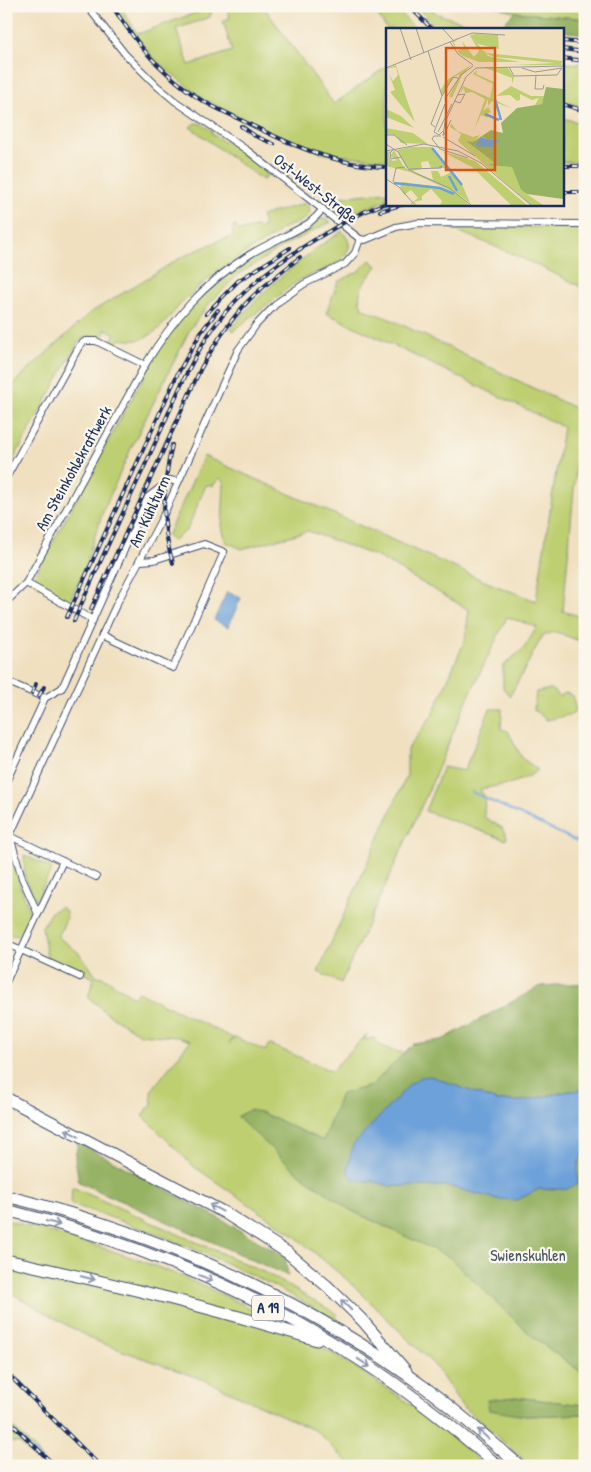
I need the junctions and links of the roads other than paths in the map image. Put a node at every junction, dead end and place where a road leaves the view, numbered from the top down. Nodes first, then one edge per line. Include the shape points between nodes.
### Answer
1 (88, 6) edge
2 (323, 209) junction
3 (585, 224) edge
4 (360, 239) junction
5 (145, 365) junction
6 (6, 478) edge
7 (178, 482) junction
8 (141, 561) junction
9 (26, 583) junction
10 (6, 602) edge
11 (93, 620) junction
12 (102, 635) junction
13 (6, 681) edge
14 (45, 698) junction
15 (6, 782) edge
16 (10, 836) junction
17 (6, 844) edge
18 (63, 862) junction
19 (96, 877) dead end
20 (38, 914) junction
21 (6, 943) edge
22 (20, 950) junction
23 (80, 977) dead end
24 (6, 982) edge
25 (6, 1098) edge
26 (6, 1196) edge
27 (6, 1210) edge
28 (6, 1260) edge
29 (340, 1347) junction
30 (414, 1380) junction
31 (498, 1466) edge
32 (520, 1466) edge

1 - 2 street, Ost-West-Straße via 125,54 157,86
2 - 4 street, Ost-West-Straße
2 - 5 street, Am Steinkohlekraftwerk via 310,222 250,254 200,291 166,332
3 - 4 street, Ost-West-Straße via 418,224 396,227 365,240
4 - 7 street, Am Kühlturm via 355,253 345,264 291,292 248,335 238,350
5 - 6 street via 96,341 85,341 80,345
5 - 9 street, Am Steinkohlekraftwerk
7 - 8 street, Am Kühlturm
7 - 11 street via 170,480 148,497
8 - 12 street, Am Kühlturm
8 - 12 street via 204,544 224,552 173,668
9 - 10 street, Am Steinkohlekraftwerk
9 - 11 street
11 - 14 street via 62,688
12 - 16 street, Am Kühlturm
13 - 14 street
14 - 15 street
16 - 17 street, Am Kühlturm
16 - 18 street
16 - 20 street via 22,878
18 - 19 street
18 - 20 street
20 - 22 street
21 - 22 street
22 - 23 street
22 - 24 street
30 -> 25 highway via 362,1320 288,1253 225,1213
26 - 30 highway, A 19 via 120,1229 206,1263 309,1314
27 -> 29 highway, A 19 via 102,1238 177,1265 259,1303
28 -> 29 highway via 194,1304
29 -> 31 highway, A 19 via 418,1401
32 -> 30 highway, A 19

